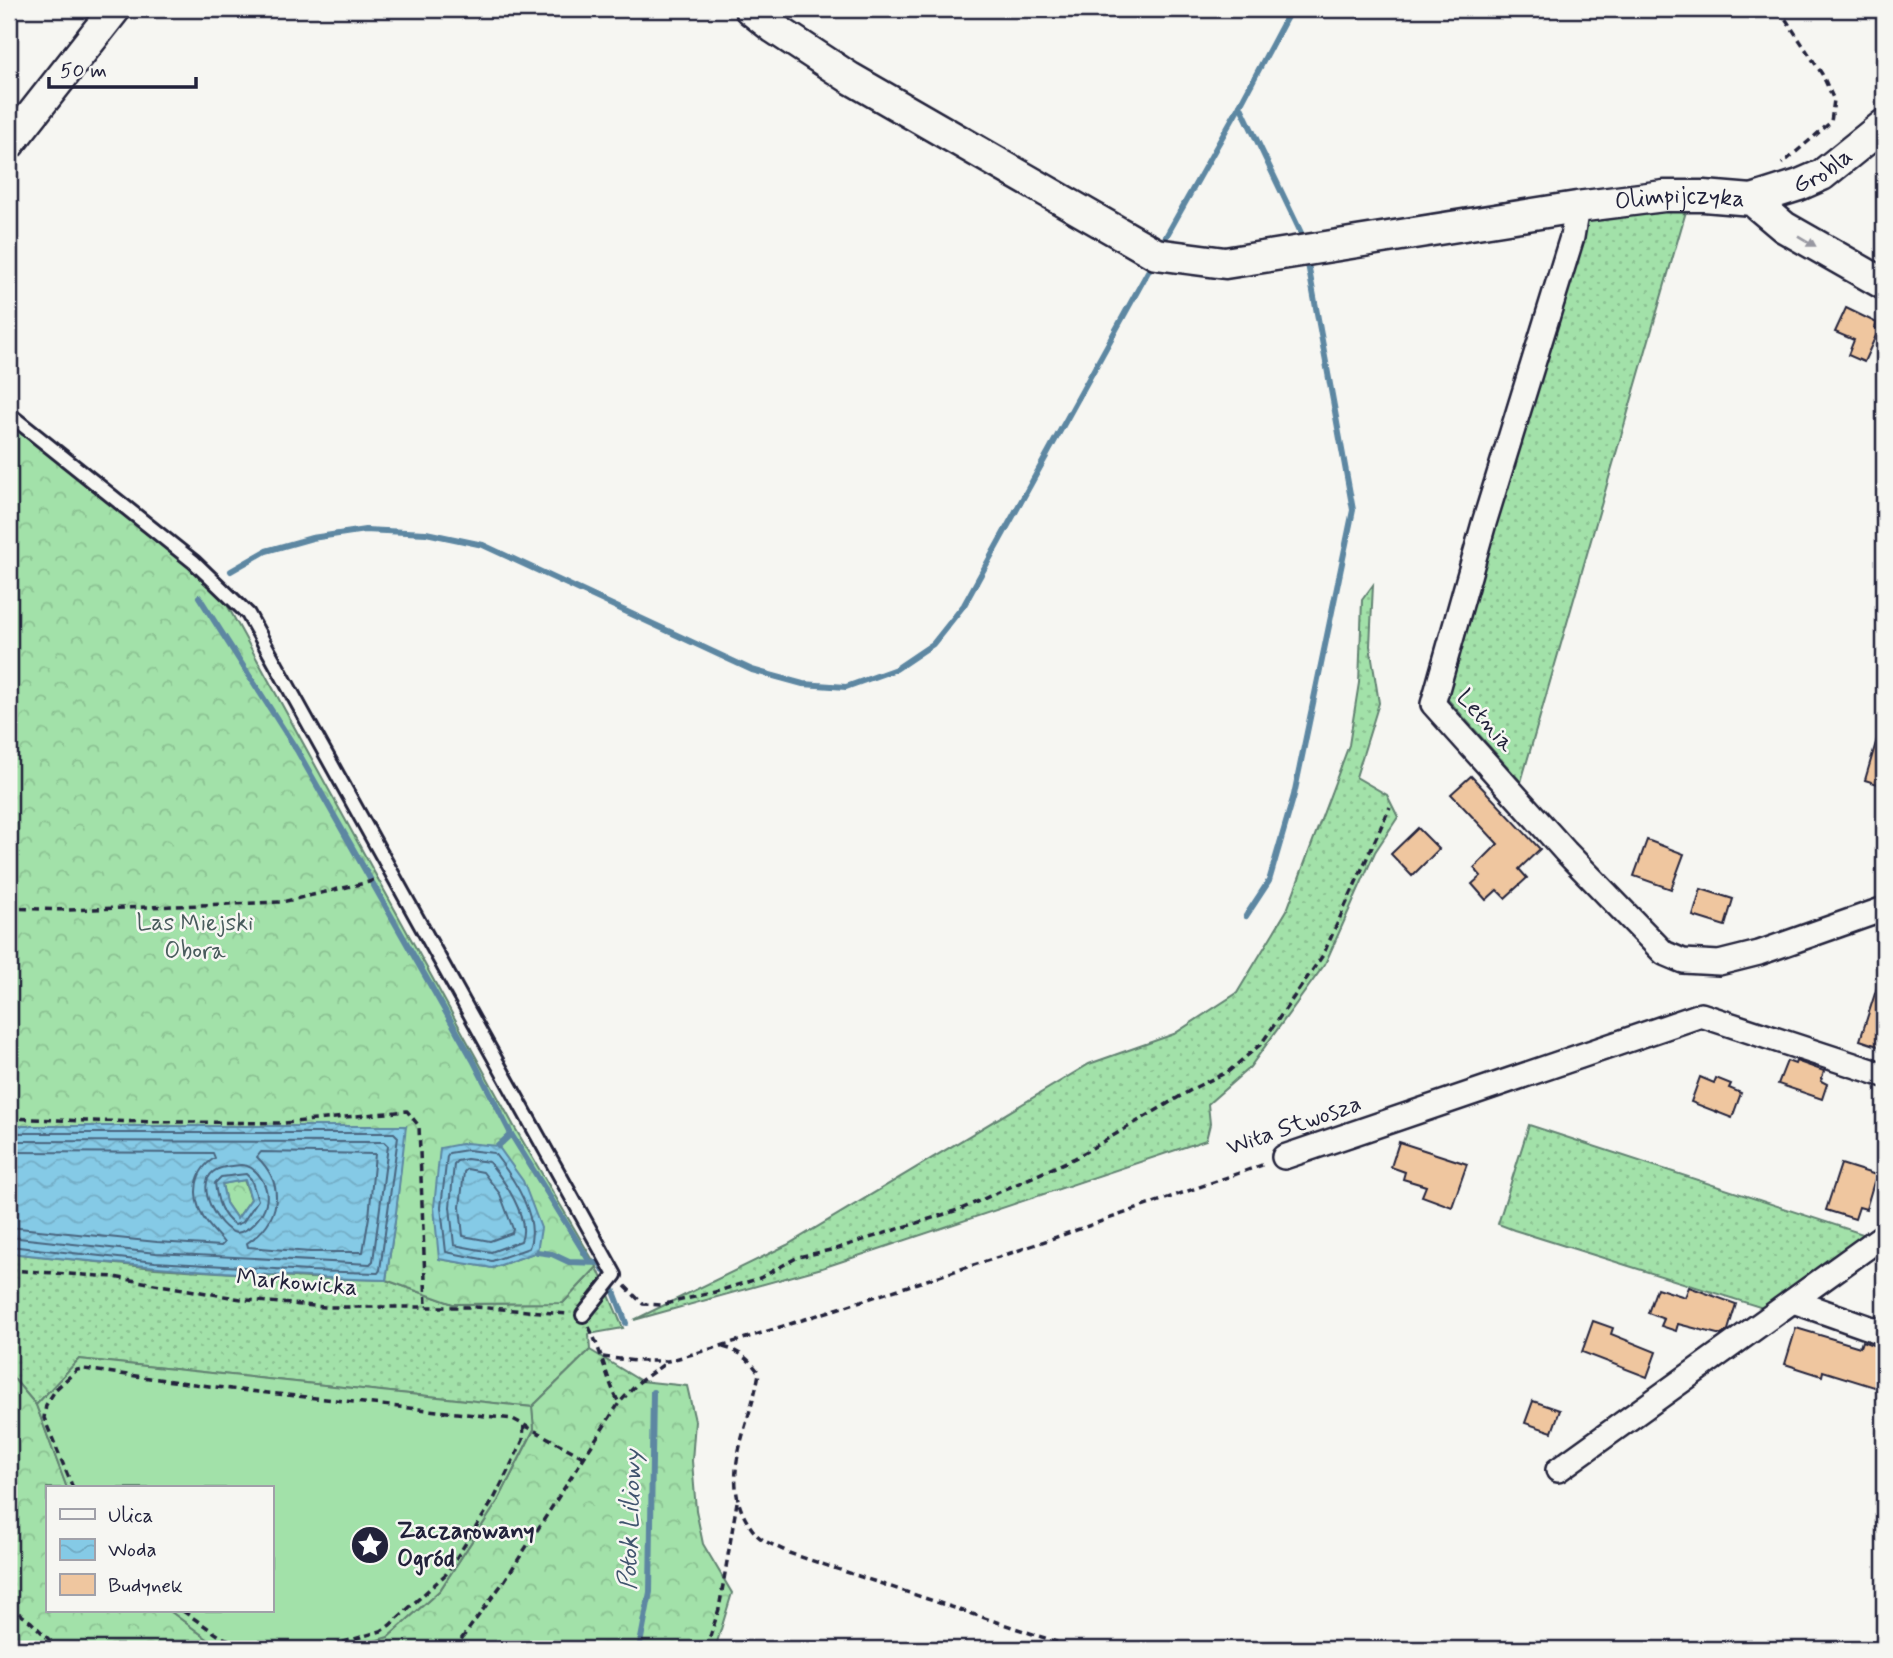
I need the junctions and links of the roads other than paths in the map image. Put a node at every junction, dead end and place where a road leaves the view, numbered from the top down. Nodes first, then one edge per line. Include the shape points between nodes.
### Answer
1 (115, 9) edge
2 (750, 9) edge
3 (1884, 125) edge
4 (9, 144) edge
5 (1752, 200) junction
6 (1577, 206) junction
7 (1884, 284) edge
8 (9, 414) edge
9 (1884, 909) edge
10 (1884, 1075) edge
11 (1284, 1157) road end
12 (1884, 1234) edge
13 (1793, 1301) junction
14 (583, 1315) road end
15 (1884, 1333) edge
16 (1558, 1470) dead end

1 - 4 street
2 - 6 street, Olimpijczyka via 850,78 1156,254 1225,263
3 - 5 street, Grobla via 1822,175
5 - 6 street, Olimpijczyka via 1664,196
5 -> 7 street, Olimpijczyka via 1784,227
6 - 9 street, Letnia via 1572,237 1433,704 1664,953 1683,961 1719,963
8 - 14 lane via 194,562 248,614 615,1275
10 - 11 street, Wita Stwosza via 1701,1015
12 - 13 street
13 - 15 street
13 - 16 street

